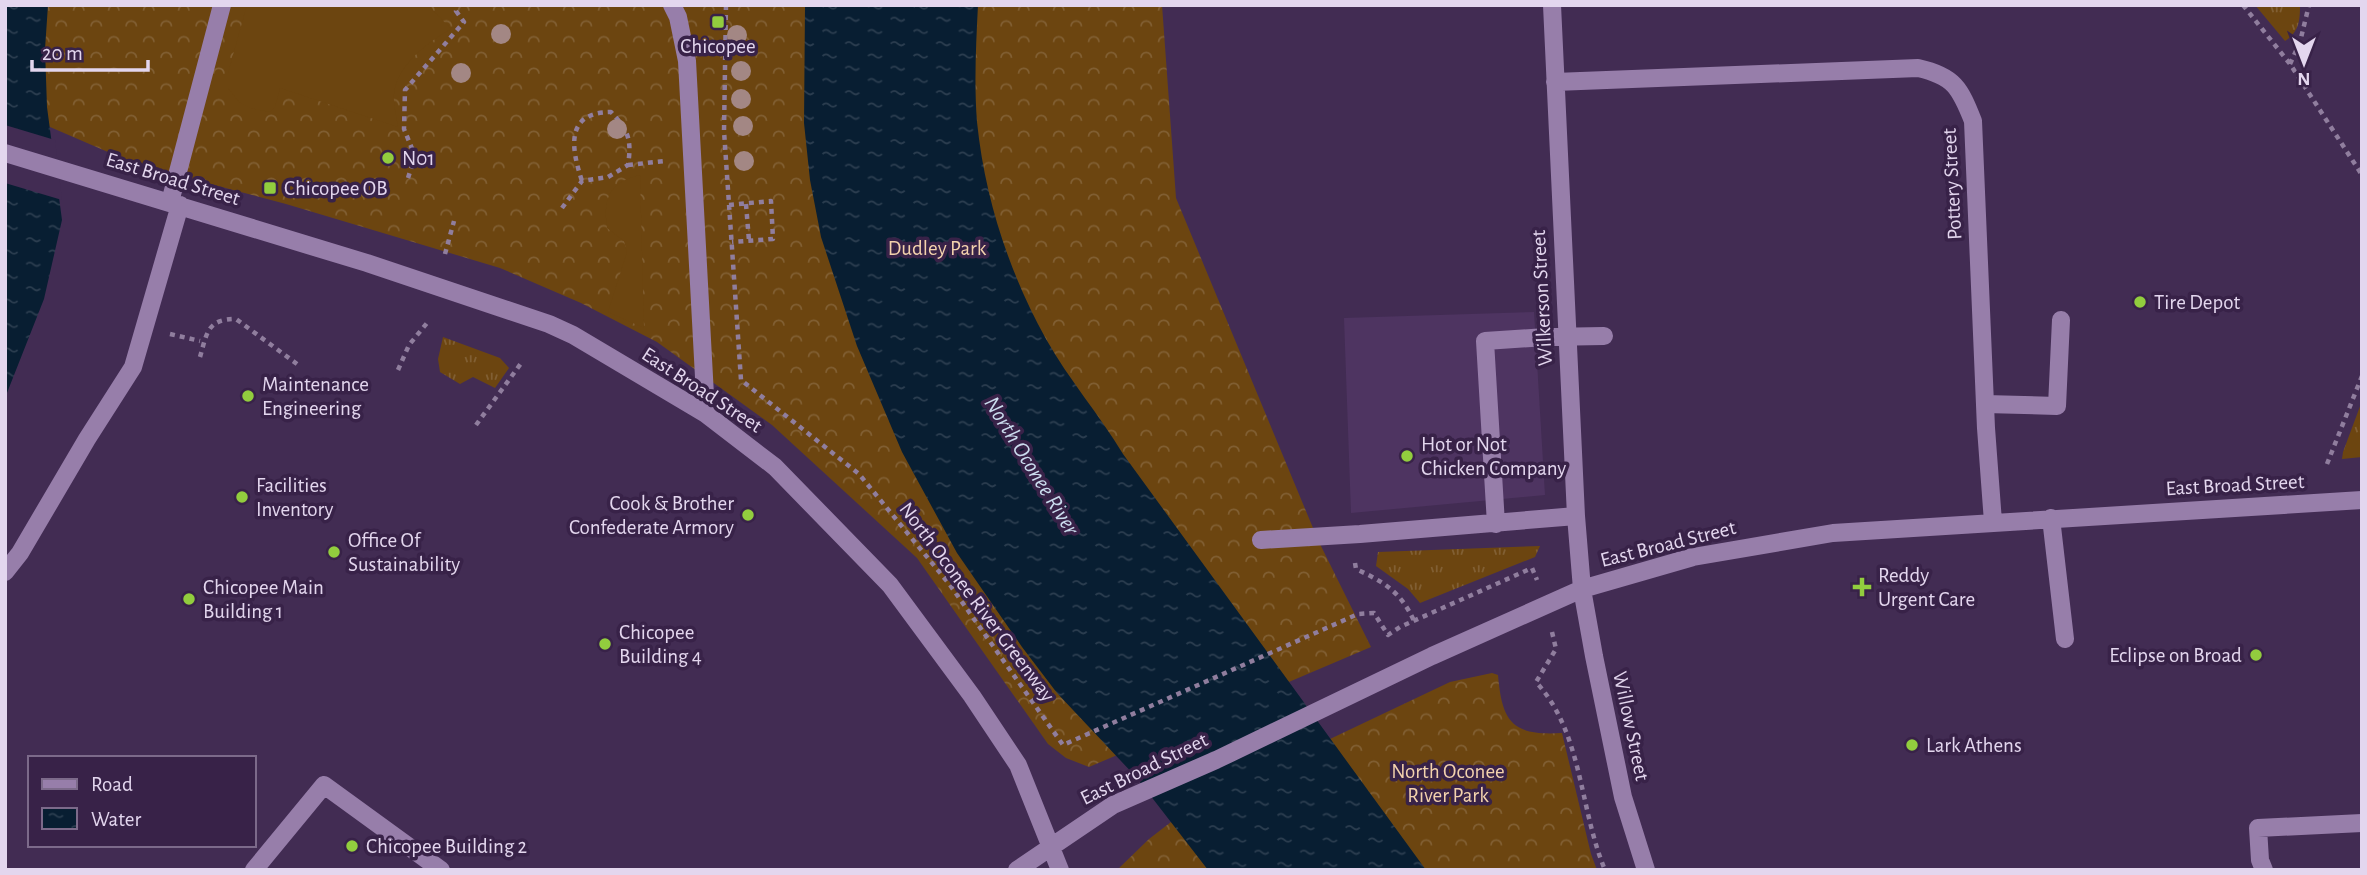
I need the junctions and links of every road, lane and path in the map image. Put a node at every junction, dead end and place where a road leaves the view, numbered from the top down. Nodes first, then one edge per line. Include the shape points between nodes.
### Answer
1 (222, 5) edge
2 (458, 5) edge
3 (671, 5) edge
4 (726, 5) edge
5 (1552, 5) edge
6 (2243, 5) edge
7 (2309, 5) edge
8 (2290, 64) junction
9 (1555, 82) junction
10 (5, 153) edge
11 (692, 158) junction
12 (628, 164) junction
13 (2362, 175) edge
14 (408, 178) dead end
15 (582, 181) junction
16 (175, 203) junction
17 (746, 204) junction
18 (729, 205) junction
19 (562, 208) dead end
20 (454, 221) dead end
21 (749, 241) junction
22 (732, 242) junction
23 (445, 254) dead end
24 (2061, 320) dead end
25 (427, 323) dead end
26 (1604, 336) dead end
27 (1567, 337) junction
28 (200, 356) dead end
29 (522, 362) dead end
30 (297, 364) dead end
31 (398, 370) dead end
32 (2362, 376) edge
33 (1985, 404) junction
34 (706, 414) junction
35 (476, 425) dead end
36 (2328, 464) dead end
37 (2362, 500) edge
38 (1576, 516) junction
39 (2051, 519) junction
40 (1993, 522) junction
41 (1496, 524) junction
42 (1352, 534) junction
43 (1261, 540) dead end
44 (5, 572) edge
45 (1536, 577) dead end
46 (1582, 589) junction
47 (1415, 621) junction
48 (2066, 639) dead end
49 (1556, 649) dead end
50 (2362, 823) edge
51 (1052, 845) junction
52 (254, 870) edge
53 (441, 870) edge
54 (1017, 870) edge
55 (1060, 870) edge
56 (1605, 870) edge
57 (1646, 870) edge
58 (2264, 870) edge

1 - 16 street
2 - 14 path via 456,11 464,22 405,90 404,129 415,156
3 - 11 street via 687,61
4 - 18 path, North Oconee River Greenway via 724,131
5 - 9 street, Wilkerson Street
6 - 8 path
7 - 8 path
8 - 13 path
9 - 27 street, Wilkerson Street
9 - 33 street, Pottery Street via 1918,68 1938,73 1956,85 1973,121
10 - 16 street, East Broad Street
11 - 12 path
11 - 34 street
12 - 15 path via 608,177
12 - 15 path via 631,147 625,126 611,112 596,112 583,117 576,130 575,159
15 - 19 path
16 - 34 street, East Broad Street via 549,324
16 - 44 street via 133,367
17 - 18 path
17 - 21 path
17 - 21 path via 771,201 773,239
18 - 22 path, North Oconee River Greenway
20 - 23 path
21 - 22 path
22 - 47 path, North Oconee River Greenway via 741,380 859,474 950,585 1063,745 1358,614 1374,614 1388,635
24 - 33 street via 2057,406
25 - 31 path via 409,345
26 - 27 street
27 - 38 street, Wilkerson Street
27 - 41 street via 1485,341
28 - 30 path via 209,328 215,322 236,319
29 - 35 path
32 - 36 path
33 - 40 street, Pottery Street
34 - 51 street, East Broad Street via 775,467 890,585 1018,765
37 - 39 street, East Broad Street
38 - 41 street
38 - 46 street, Wilkerson Street
39 - 40 street, East Broad Street
39 - 48 street
40 - 46 street, East Broad Street via 1833,533 1693,557
41 - 42 street
42 - 43 street
42 - 47 path via 1356,569 1396,593
45 - 47 path, North Oconee River Greenway via 1532,568
46 - 51 street, East Broad Street via 1113,805
46 - 57 street, Willow Street via 1623,797
49 - 56 path via 1536,682 1561,716
50 - 58 street via 2258,828
51 - 54 street
51 - 55 street
52 - 53 street via 324,785

